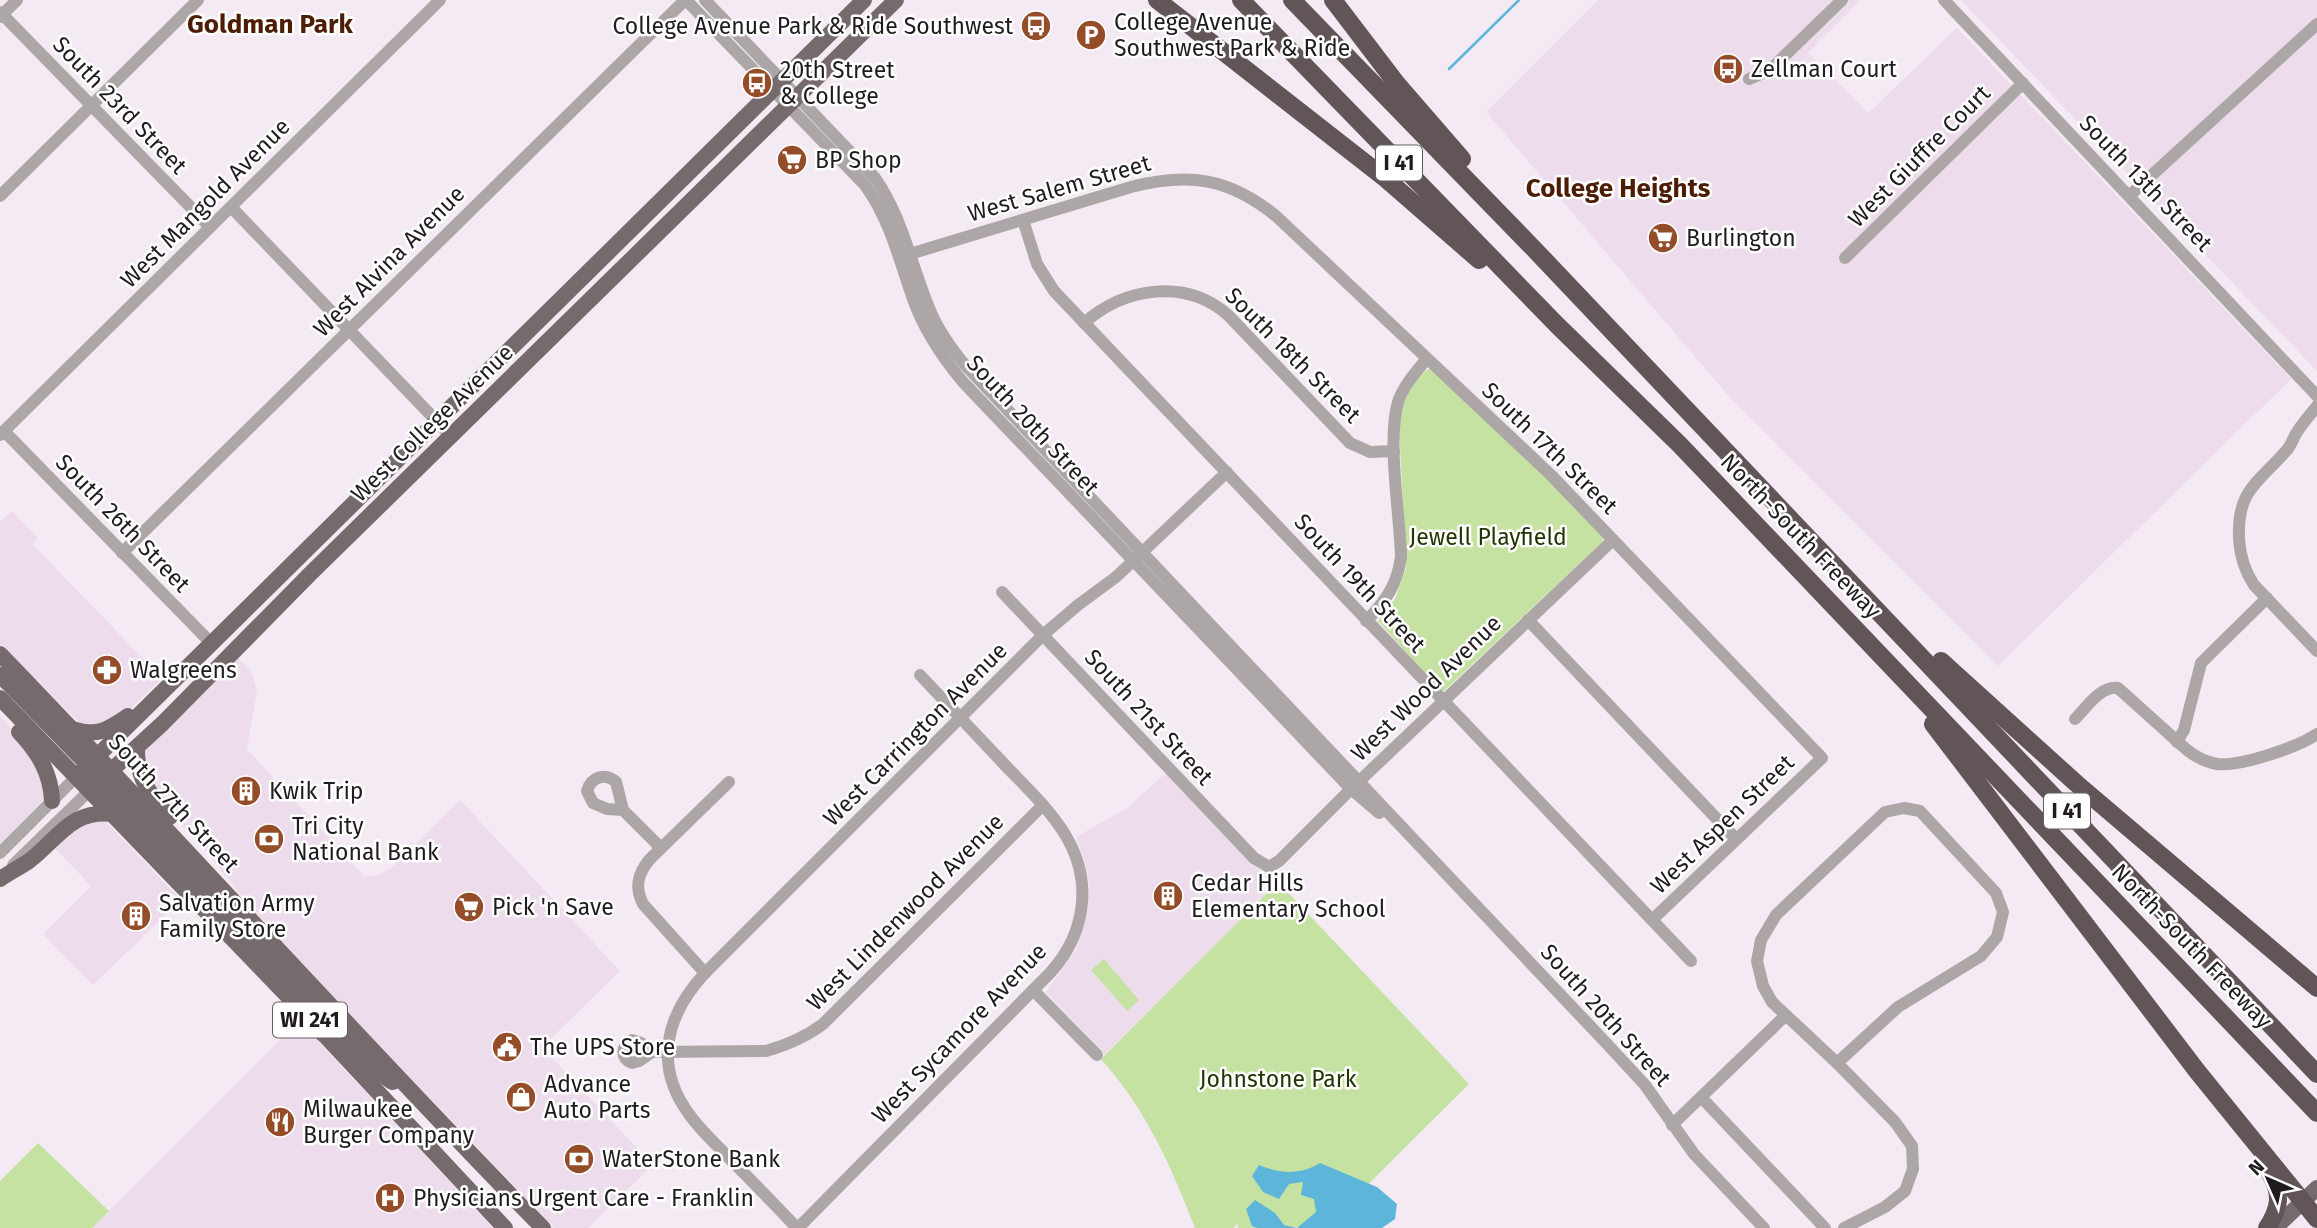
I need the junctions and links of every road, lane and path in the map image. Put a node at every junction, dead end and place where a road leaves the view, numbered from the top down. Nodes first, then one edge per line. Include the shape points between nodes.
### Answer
1 (17, 0) edge
2 (198, 0) edge
3 (440, 0) edge
4 (685, 0) edge
5 (705, 0) edge
6 (864, 0) edge
7 (896, 0) edge
8 (1157, 0) edge
9 (1241, 0) edge
10 (1292, 0) edge
11 (1333, 0) edge
12 (1842, 0) edge
13 (1944, 0) edge
14 (1, 14) edge
15 (2317, 24) edge
16 (1749, 79) dead end
17 (2023, 83) junction
18 (779, 86) junction
19 (792, 100) junction
20 (91, 105) junction
21 (1231, 187) joint
22 (0, 196) edge
23 (2129, 196) junction
24 (231, 207) junction
25 (1023, 220) junction
26 (210, 227) junction
27 (1534, 249) junction
28 (905, 255) junction
29 (1845, 258) dead end
30 (1084, 323) junction
31 (1557, 325) junction
32 (349, 330) junction
33 (1427, 359) junction
34 (2317, 396) edge
35 (2317, 406) edge
36 (438, 422) junction
37 (2, 433) edge
38 (451, 436) junction
39 (1394, 451) junction
40 (1227, 472) junction
41 (1613, 540) junction
42 (1818, 547) junction
43 (122, 553) junction
44 (1137, 556) junction
45 (1002, 592) dead end
46 (2267, 598) junction
47 (1528, 620) junction
48 (1366, 621) junction
49 (1857, 630) junction
50 (1043, 635) junction
51 (207, 649) junction
52 (2317, 651) edge
53 (0, 654) edge
54 (0, 675) edge
55 (920, 676) dead end
56 (0, 698) edge
57 (1442, 701) junction
58 (0, 712) edge
59 (961, 718) junction
60 (2075, 719) dead end
61 (73, 729) junction
62 (2317, 734) edge
63 (2177, 742) junction
64 (137, 748) junction
65 (1822, 758) joint
66 (88, 765) junction
67 (101, 781) junction
68 (729, 782) dead end
69 (1355, 785) junction
70 (52, 801) junction
71 (1043, 805) junction
72 (623, 810) dead end
73 (113, 814) junction
74 (1736, 839) junction
75 (661, 849) junction
76 (0, 853) edge
77 (1269, 867) joint
78 (0, 878) edge
79 (231, 897) junction
80 (193, 899) junction
81 (1651, 920) junction
82 (276, 947) junction
83 (1691, 961) dead end
84 (705, 973) junction
85 (2317, 988) edge
86 (1033, 990) junction
87 (340, 1016) junction
88 (1785, 1016) junction
89 (323, 1034) junction
90 (667, 1051) junction
91 (652, 1052) dead end
92 (1097, 1055) dead end
93 (1838, 1063) junction
94 (2317, 1074) edge
95 (405, 1086) junction
96 (1701, 1097) junction
97 (2317, 1113) edge
98 (1672, 1125) junction
99 (2242, 1129) junction
100 (2317, 1188) edge
101 (2302, 1202) junction
102 (2317, 1220) edge
103 (505, 1227) edge
104 (543, 1228) edge
105 (798, 1228) edge
106 (1764, 1228) edge
107 (1825, 1228) edge
108 (1844, 1228) edge
109 (2267, 1228) edge
110 (2275, 1228) edge
111 (2310, 1228) edge

1 - 14 street
2 - 20 street
3 - 24 street, West Mangold Avenue
4 - 18 street, South 20th Street
4 - 32 street, West Alvina Avenue
5 - 18 street, South 20th Street
6 - 18 main road, West College Avenue
7 - 19 main road, West College Avenue
8 - 31 highway via 1386,179
9 - 31 highway, North-South Freeway / I 41
10 - 27 highway, North-South Freeway / I 41
11 - 27 highway
12 - 16 street via 1770,70
13 - 17 street, South 13th Street
14 - 20 street, South 23rd Street
15 - 23 street
17 - 23 street, South 13th Street
17 - 29 street, West Giuffre Court
18 - 19 street, South 20th Street
18 - 36 main road, West College Avenue
19 - 28 street, South 20th Street via 865,185
19 - 38 main road, West College Avenue
20 - 22 street
20 - 26 street, South 23rd Street
21 - 25 street, West Salem Street via 1196,179 1160,180
21 - 33 street, South 17th Street via 1276,216
23 - 34 street, South 13th Street
24 - 26 street, West Mangold Avenue
24 - 32 street
25 - 28 street, West Salem Street
25 - 30 street, South 19th Street via 1043,274
26 - 37 street, West Mangold Avenue
27 - 42 highway, North-South Freeway / I 41
28 - 44 street, South 20th Street via 952,349
30 - 39 street, South 18th Street via 1111,303 1145,293 1171,290 1197,295 1228,315 1350,443 1370,452
30 - 40 street, South 19th Street
31 - 49 highway, North-South Freeway / I 41 via 1680,445
32 - 36 street
32 - 43 street, West Alvina Avenue
33 - 39 street via 1400,397
33 - 41 street, South 17th Street
35 - 46 street via 2289,448 2244,498 2238,517 2240,556 2247,575
36 - 38 street
36 - 51 main road, West College Avenue
37 - 43 street, South 26th Street
38 - 64 main road, West College Avenue
39 - 48 street via 1399,573 1389,596
40 - 44 street, West Carrington Avenue
40 - 48 street, South 19th Street
41 - 47 street, West Wood Avenue
41 - 65 street, South 17th Street
42 - 85 highway via 1860,581 2020,734
42 - 94 highway, North-South Freeway / I 41
43 - 51 street, South 26th Street
44 - 50 street, West Carrington Avenue
44 - 69 street, South 20th Street
45 - 50 street, South 21st Street
46 - 52 street
46 - 63 street via 2201,663
47 - 57 street, West Wood Avenue
47 - 74 street
48 - 57 street, South 19th Street
49 - 97 highway, North-South Freeway / I 41
49 - 99 highway
50 - 59 street, West Carrington Avenue
50 - 77 street, South 21st Street via 1254,858
51 - 61 main road via 169,675 108,729 89,734
51 - 66 main road, West College Avenue
53 - 61 main road, South 27th Street / WI 241
54 - 66 main road
55 - 59 street, West Sycamore Avenue
56 - 66 main road, South 27th Street / WI 241
57 - 69 street, West Wood Avenue
57 - 81 street, South 19th Street
58 - 70 main road via 40,757
59 - 71 street, West Sycamore Avenue
59 - 84 street, West Carrington Avenue
60 - 63 street via 2101,693 2118,688
61 - 66 main road, South 27th Street / WI 241
62 - 63 street via 2280,751 2235,763 2217,764 2197,757
64 - 67 main road, West College Avenue
64 - 79 main road via 139,771 147,788 203,851
65 - 74 street, West Aspen Street
66 - 67 main road, South 27th Street / WI 241
66 - 67 main road, South 27th Street / WI 241
66 - 70 street, West College Avenue
67 - 73 main road, South 27th Street / WI 241
67 - 78 street, West College Avenue
67 - 79 main road, South 27th Street / WI 241
67 - 82 main road via 189,874
68 - 75 street
69 - 77 street, West Wood Avenue
69 - 98 street, South 20th Street via 1410,836 1627,1065
70 - 76 street, West College Avenue
71 - 86 street, West Sycamore Avenue via 1076,851 1083,897 1072,944
71 - 90 street, West Lindenwood Avenue via 810,1034 766,1051
72 - 75 street
73 - 78 main road via 81,817 30,860
73 - 80 main road, South 27th Street / WI 241
74 - 81 street, West Aspen Street
75 - 84 street via 640,873 639,897
79 - 82 main road, South 27th Street / WI 241
80 - 87 main road via 215,910 258,947 319,1012
80 - 89 main road, South 27th Street / WI 241
81 - 83 street, South 19th Street
82 - 87 main road, South 27th Street / WI 241
84 - 90 street, West Carrington Avenue via 678,1009
86 - 92 street
86 - 105 street, West Sycamore Avenue
87 - 95 main road, South 27th Street / WI 241
88 - 93 street
88 - 93 street via 1763,986 1757,961 1761,940 1776,915 1885,813 1903,808 1920,811 1996,892 2003,912 1997,937 1981,956 1898,1007
88 - 96 street
89 - 95 main road via 328,1030 340,1033 375,1070
89 - 103 main road, South 27th Street / WI 241
90 - 91 street, West Lindenwood Avenue
90 - 105 street via 673,1086 689,1114
93 - 108 street via 1912,1146 1913,1169 1905,1191
95 - 104 main road, South 27th Street / WI 241
96 - 98 street
96 - 107 street
98 - 106 street, South 20th Street
99 - 101 highway
99 - 109 highway via 2279,1193 2278,1209
100 - 101 main road
101 - 102 highway
101 - 110 main road
102 - 111 main road

